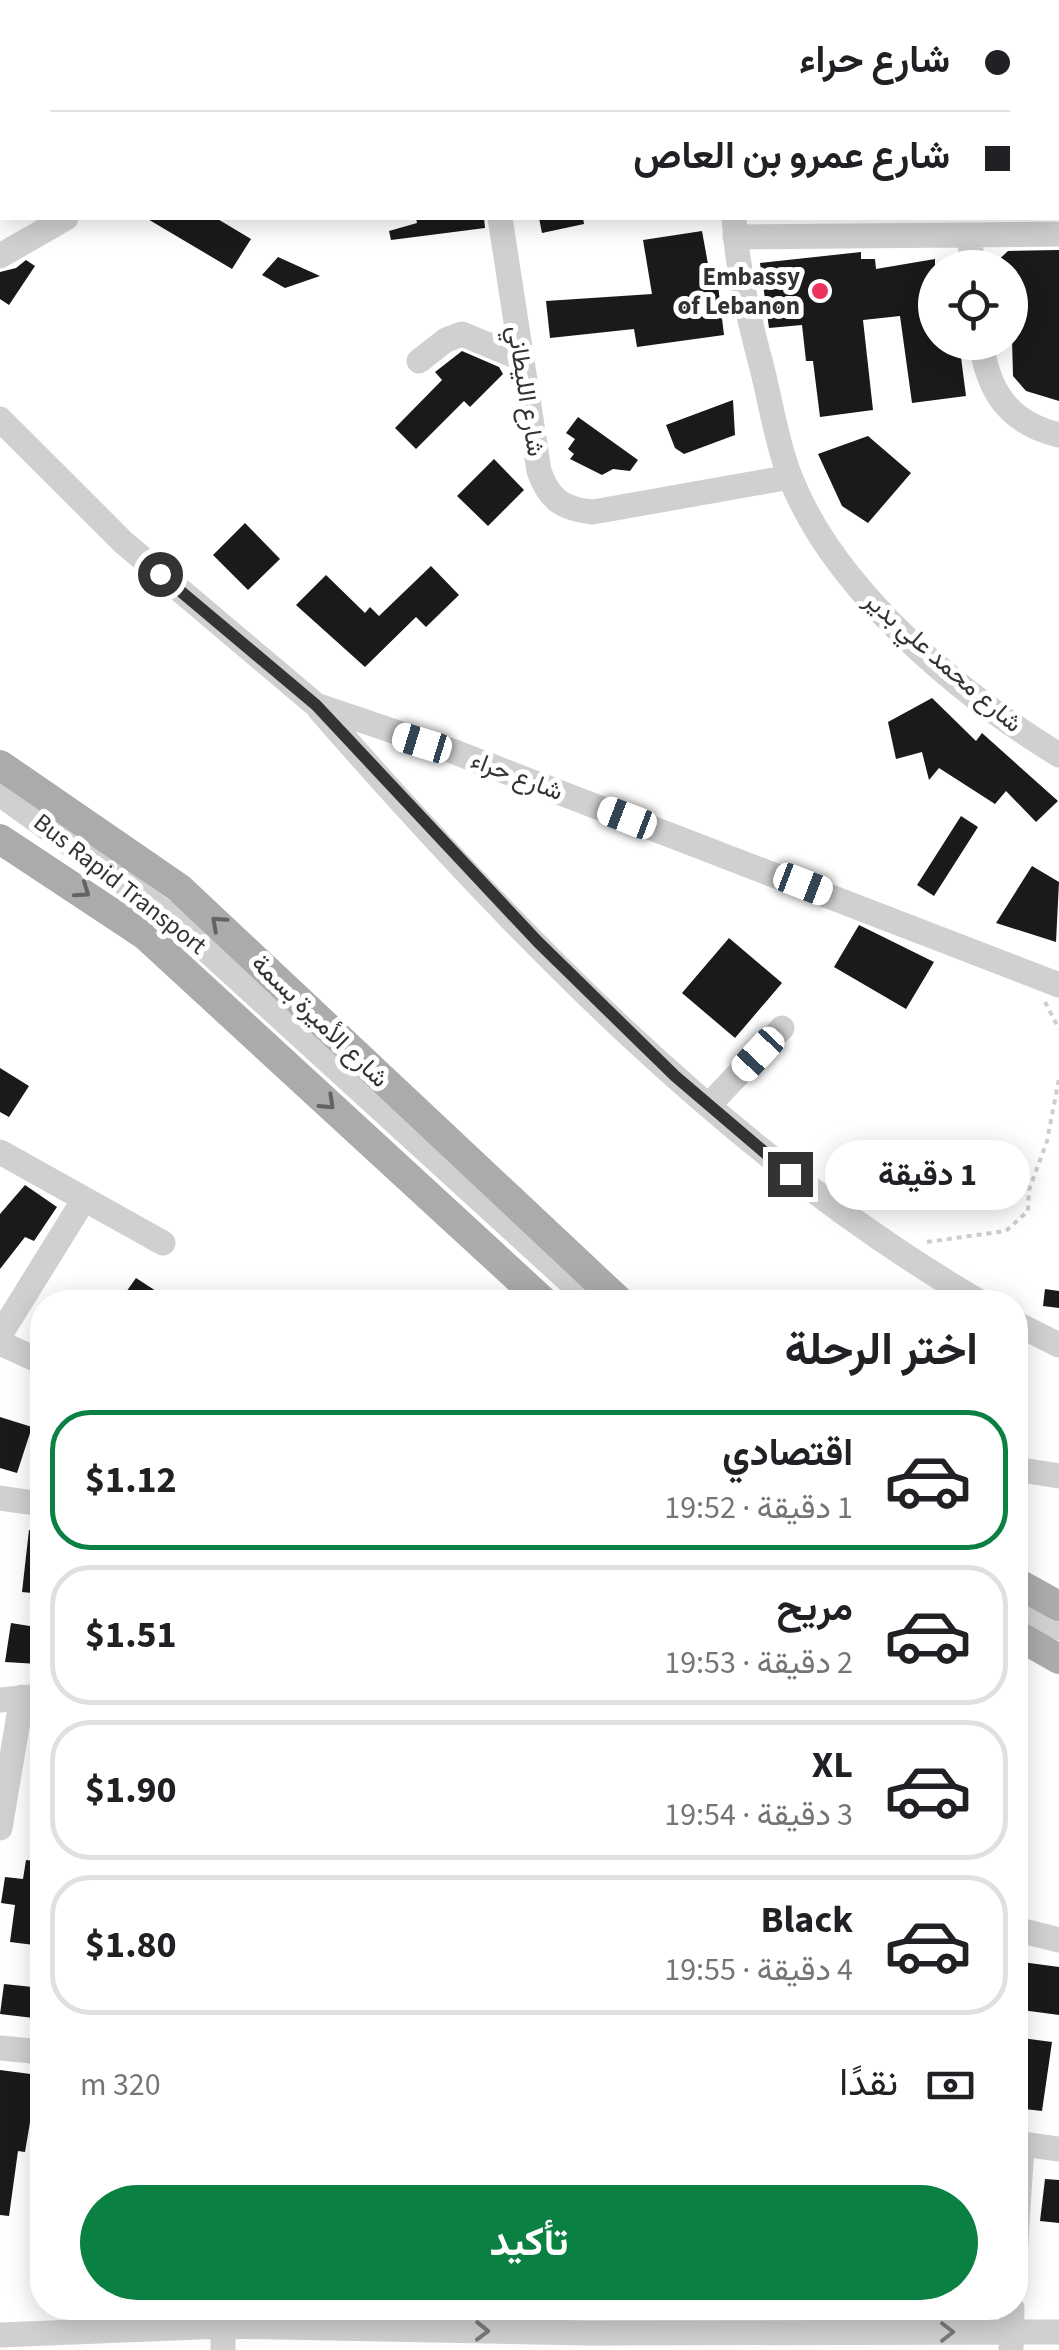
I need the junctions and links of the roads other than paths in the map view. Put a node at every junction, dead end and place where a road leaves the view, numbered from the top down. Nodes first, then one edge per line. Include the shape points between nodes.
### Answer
1 (63, 220) edge
2 (500, 220) edge
3 (734, 227) edge
4 (1059, 234) edge
5 (969, 235) junction
6 (971, 250) edge
7 (0, 256) edge
8 (520, 358) junction
9 (984, 360) edge
10 (419, 361) dead end
11 (0, 419) edge
12 (1059, 435) edge
13 (790, 477) junction
14 (316, 705) junction
15 (1059, 755) edge
16 (0, 765) edge
17 (0, 794) edge
18 (0, 839) edge
19 (1059, 985) edge
20 (782, 1028) dead end
21 (710, 1105) junction
22 (0, 1152) edge
23 (84, 1202) junction
24 (163, 1242) dead end
25 (531, 1290) edge
26 (579, 1290) edge
27 (607, 1290) edge
28 (959, 1290) edge
29 (1028, 1329) edge
30 (0, 1335) edge
31 (0, 1343) edge
32 (1059, 1345) edge
33 (30, 1357) edge
34 (1028, 1471) edge
35 (1059, 1476) edge
36 (0, 1498) edge
37 (30, 1502) edge
38 (1028, 1589) edge
39 (1059, 1606) edge
40 (1028, 1611) edge
41 (1059, 1628) edge
42 (1028, 1641) edge
43 (1059, 1658) edge
44 (22, 1698) edge
45 (0, 1828) edge
46 (1028, 1932) edge
47 (1059, 1940) edge
48 (0, 2048) edge
49 (30, 2051) edge
50 (1028, 2145) edge
51 (1059, 2148) edge
52 (326, 2320) edge
53 (416, 2320) edge
54 (223, 2328) edge
55 (588, 2330) edge
56 (1011, 2330) edge
57 (1059, 2332) edge
58 (0, 2335) edge
59 (50, 2341) edge

1 - 7 street
2 - 8 street, شارع الليطاني
3 - 5 street
3 - 13 street, شارع محمد علي بدير
4 - 5 street
5 - 6 street
8 - 10 street via 462,334
8 - 13 street, شارع الليطاني via 539,471 564,506 615,510
9 - 12 street via 1006,409 1021,422
11 - 14 street, شارع حراء via 123,542
13 - 15 street, شارع محمد علي بدير via 861,590 959,682
14 - 19 street, شارع حراء
14 - 21 street via 538,942
27 -> 16 main road, شارع الأميرة بسمة via 179,888
17 - 26 street, Bus Rapid Transport via 167,914
18 -> 25 main road via 145,935
20 - 21 street
21 - 28 street via 817,1198
22 - 23 street
23 - 24 street
23 - 30 street
29 - 32 street
31 - 33 street
34 - 35 street
36 - 37 street
38 - 39 main road
40 - 41 street
42 - 43 main road
44 - 45 street
46 - 47 street
48 - 49 street
50 - 51 street
52 - 54 street
53 -> 55 street
54 - 59 street
55 -> 56 street
56 - 57 street
58 - 59 street

